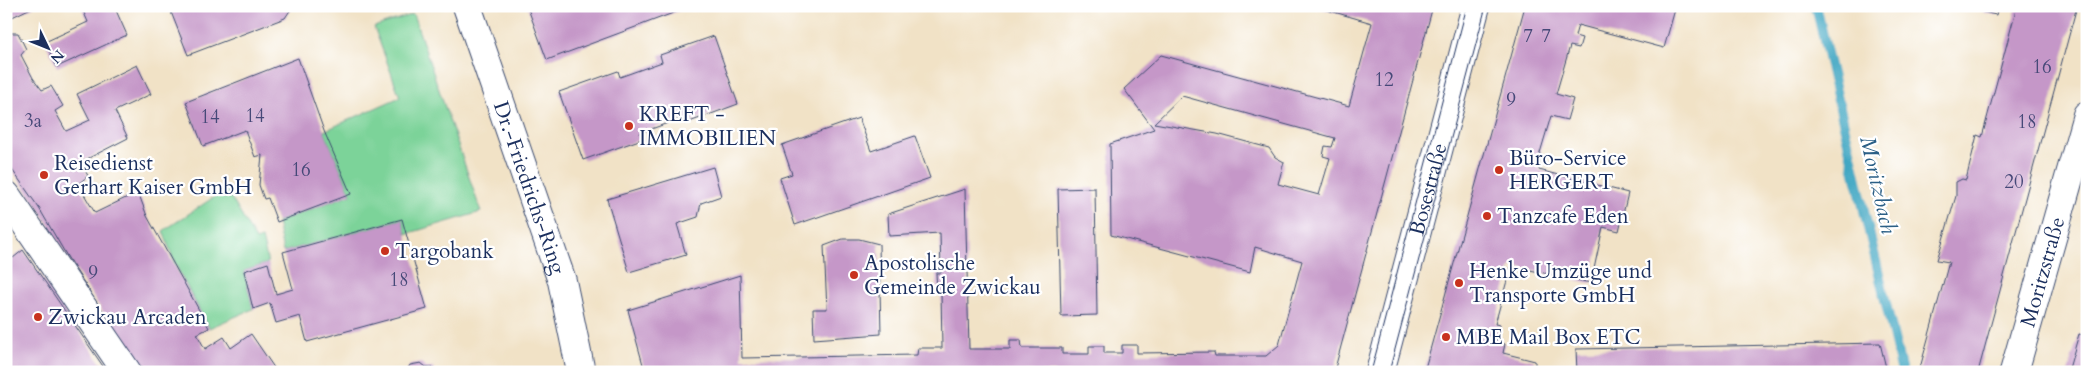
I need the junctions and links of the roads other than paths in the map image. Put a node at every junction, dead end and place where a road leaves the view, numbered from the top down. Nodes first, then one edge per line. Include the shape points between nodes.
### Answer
1 (467, 6) edge
2 (1476, 6) edge
3 (2087, 115) edge
4 (6, 195) edge
5 (127, 372) edge
6 (581, 372) edge
7 (1380, 372) edge
8 (2014, 372) edge

1 - 6 street, Dr.-Friedrichs-Ring via 562,281
2 - 7 street, Bosestraße
3 - 8 street, Moritzstraße
4 - 5 street

